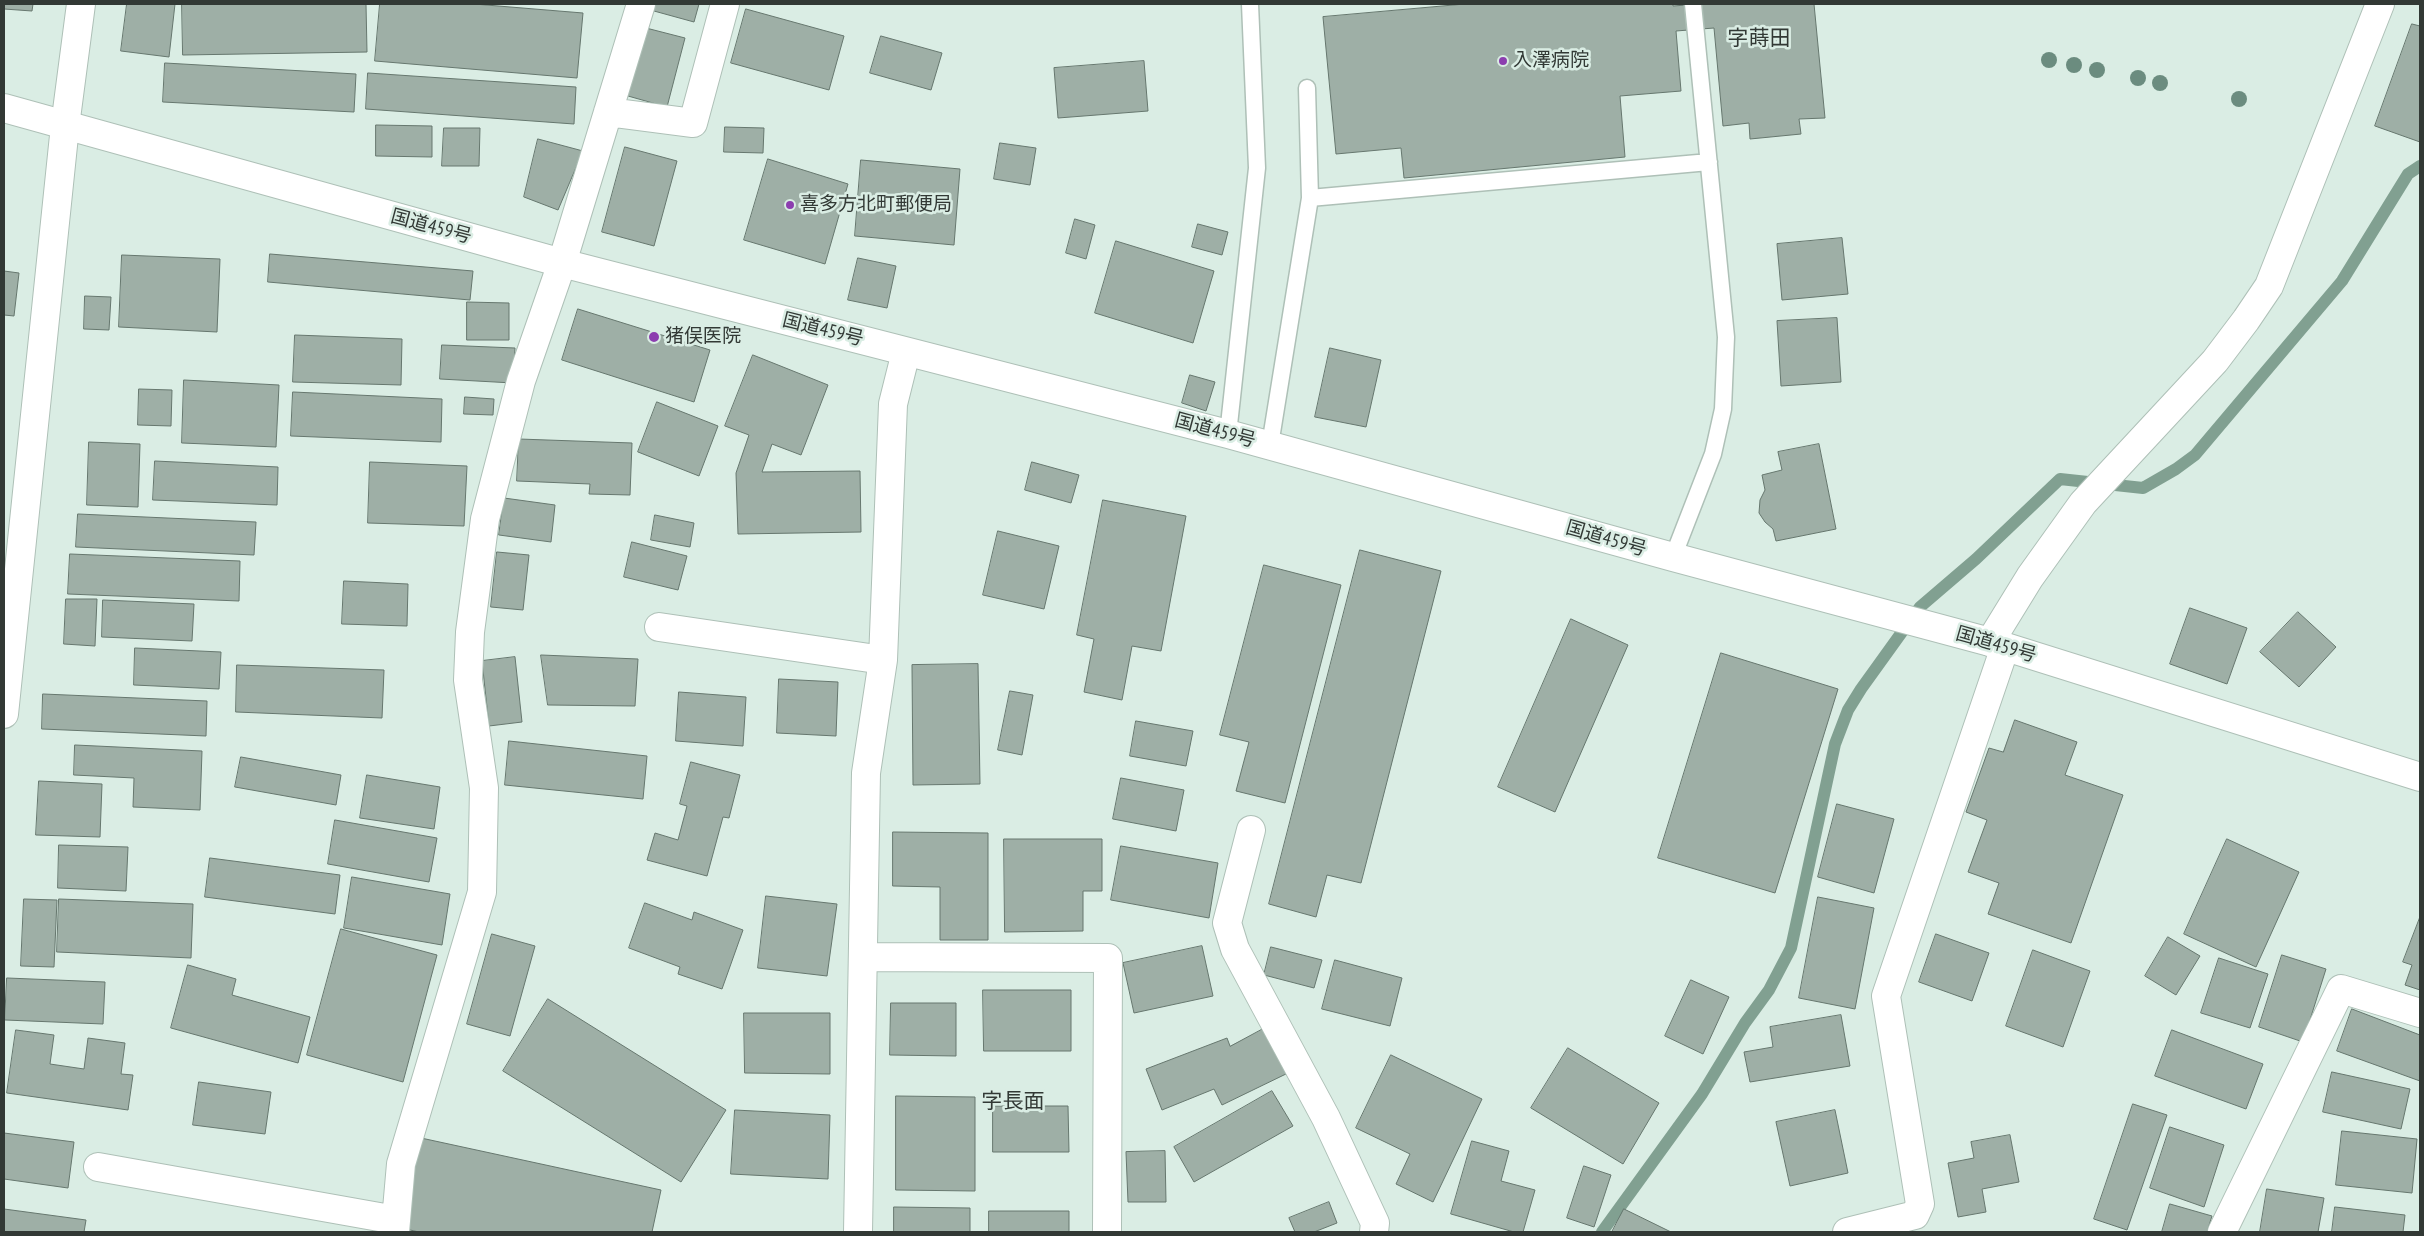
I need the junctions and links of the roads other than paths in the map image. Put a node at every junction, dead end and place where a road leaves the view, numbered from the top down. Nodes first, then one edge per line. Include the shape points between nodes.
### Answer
1 (81, 4) edge
2 (641, 4) edge
3 (725, 4) edge
4 (1250, 4) edge
5 (1693, 4) edge
6 (2380, 4) edge
7 (1307, 88) dead end
8 (4, 108) edge
9 (608, 112) junction
10 (65, 126) junction
11 (1709, 162) junction
12 (1310, 198) junction
13 (562, 263) junction
14 (906, 352) junction
15 (1228, 434) junction
16 (1270, 445) junction
17 (1673, 558) junction
18 (659, 627) dead end
19 (1998, 644) junction
20 (883, 660) junction
21 (4, 714) edge
22 (2420, 777) edge
23 (1251, 830) dead end
24 (863, 957) junction
25 (2420, 1013) edge
26 (98, 1167) dead end
27 (396, 1226) edge
28 (858, 1232) edge
29 (1107, 1232) edge
30 (1374, 1232) edge
31 (1847, 1232) edge
32 (2222, 1232) edge

1 - 10 main road
2 - 9 main road
3 - 9 main road via 693,123
4 - 15 lane via 1257,168
5 - 11 lane
6 - 19 main road via 2269,286 2215,360 2083,503 2030,577
7 - 12 lane
8 - 10 main road, 国道459号
9 - 13 main road
10 - 13 main road, 国道459号
10 - 21 main road
11 - 12 lane
11 - 17 lane via 1726,336 1723,409 1712,454
12 - 16 lane
13 - 14 main road, 国道459号
13 - 27 main road via 521,381 486,519 470,632 468,680 484,788 482,892 401,1164
14 - 15 main road, 国道459号
14 - 20 main road via 893,404
15 - 16 main road, 国道459号
16 - 17 main road, 国道459号
17 - 19 main road, 国道459号
18 - 20 main road
19 - 22 main road, 国道459号
19 - 31 main road via 1886,996 1920,1204 1915,1215
20 - 24 main road via 866,773
23 - 30 main road via 1227,922 1235,949 1326,1118 1375,1223
24 - 28 main road
24 - 29 main road via 1108,958
25 - 32 main road via 2341,988
26 - 27 main road

